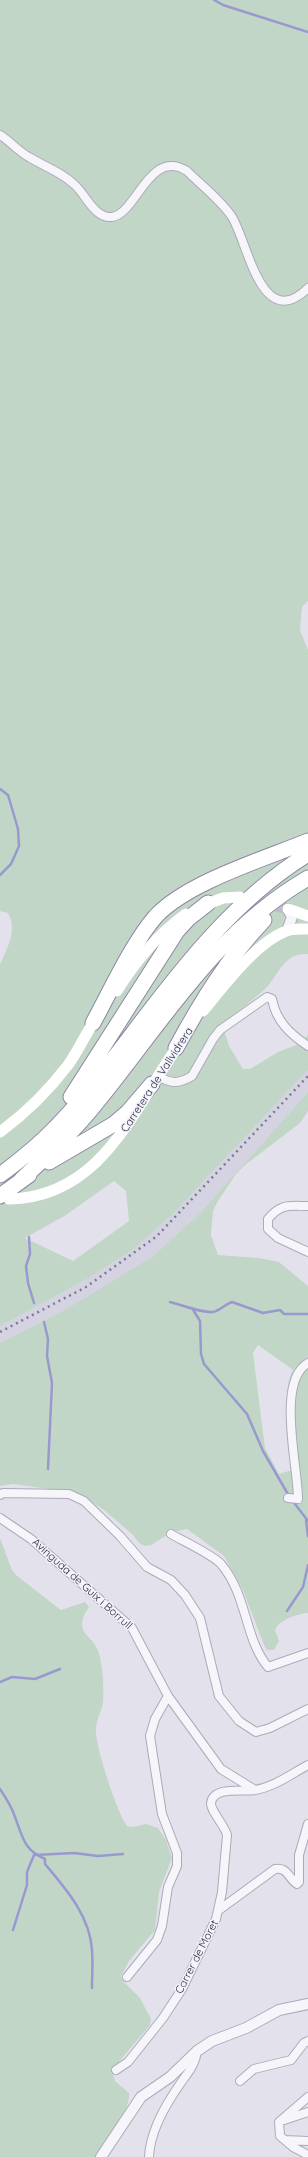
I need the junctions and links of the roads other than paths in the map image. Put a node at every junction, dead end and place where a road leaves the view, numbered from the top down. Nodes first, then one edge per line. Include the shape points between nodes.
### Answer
1 (0, 134) edge
2 (308, 288) edge
3 (308, 841) edge
4 (308, 854) edge
5 (308, 878) edge
6 (308, 887) edge
7 (240, 897) tunnel mouth
8 (208, 903) junction
9 (288, 909) joint
10 (308, 916) edge
11 (308, 929) edge
12 (287, 930) junction
13 (93, 1023) junction
14 (308, 1046) edge
15 (176, 1048) junction
16 (155, 1080) junction
17 (0, 1132) edge
18 (4, 1172) edge
19 (21, 1180) junction
20 (5, 1198) edge
21 (308, 1206) edge
22 (308, 1252) edge
23 (308, 1363) edge
24 (0, 1495) edge
25 (288, 1498) dead end
26 (0, 1518) edge
27 (171, 1534) dead end
28 (308, 1654) edge
29 (168, 1696) junction
30 (308, 1709) edge
31 (308, 1765) edge
32 (255, 1790) junction
33 (308, 1824) edge
34 (219, 1910) junction
35 (127, 1977) dead end
36 (308, 2004) edge
37 (308, 2041) edge
38 (197, 2051) junction
39 (116, 2070) dead end
40 (240, 2081) dead end
41 (308, 2097) edge
42 (308, 2112) edge
43 (279, 2122) junction
44 (285, 2140) junction
45 (308, 2141) edge
46 (308, 2156) edge
47 (101, 2157) edge
48 (149, 2157) edge

1 - 2 street via 28,157 68,178 97,213 105,216 117,215 126,208 146,182 164,167 178,166 187,171 231,214 241,230 255,274 268,292 275,298 289,301
3 - 13 highway via 209,881 156,916
4 - 18 highway via 280,871 231,915 182,971 103,1072 55,1128
5 - 19 highway via 263,910 204,965 97,1102 63,1140
6 - 15 highway via 266,918 235,952 204,998
7 - 8 main road via 223,898
8 - 13 main road via 186,914 147,948
8 - 18 highway via 177,931 62,1110
9 - 10 main road
9 - 12 street via 292,917
11 - 12 main road, Carretera de Vallvidrera
12 - 15 main road, Carretera de Vallvidrera via 245,962
13 - 17 main road via 68,1065 48,1089
14 - 16 street via 294,1037 280,1022 273,1009 272,999 267,997 220,1030 192,1076 176,1083
15 - 16 main road, Carretera de Vallvidrera
16 - 19 highway via 128,1112 114,1124
16 - 20 main road, Carretera de Vallvidrera via 121,1136 88,1170 47,1192 28,1198
19 - 20 highway
21 - 22 street via 285,1206 276,1209 268,1219 268,1228 278,1238
23 - 25 street via 301,1366 294,1380 291,1429 298,1499
24 - 30 street via 69,1494 84,1501 147,1567 172,1580 200,1618 219,1696 239,1721 256,1732 270,1728
26 - 29 street, Avinguda de Guix i Borrull via 31,1538 132,1628
27 - 28 street via 220,1562 235,1584 258,1656 268,1667
29 - 32 street, Avinguda de Guix i Borrull via 221,1768
29 - 35 street via 155,1719 150,1736 162,1814 177,1853 178,1866 168,1887 162,1926 157,1940
31 - 32 street via 278,1782
32 - 34 street via 221,1792 211,1801 211,1806 227,1835
33 - 34 street, Carrer de Moret via 299,1855 297,1884 285,1870 275,1869
34 - 39 street, Carrer de Moret via 182,1989 128,2062
36 - 38 street via 280,2010 246,2028 212,2041
37 - 40 street via 291,2060 254,2070
38 - 47 street via 170,2077 138,2100
38 - 48 street via 192,2070 167,2105 150,2146
41 - 43 street
42 - 43 street
43 - 44 street via 280,2136
44 - 45 street
44 - 46 street

